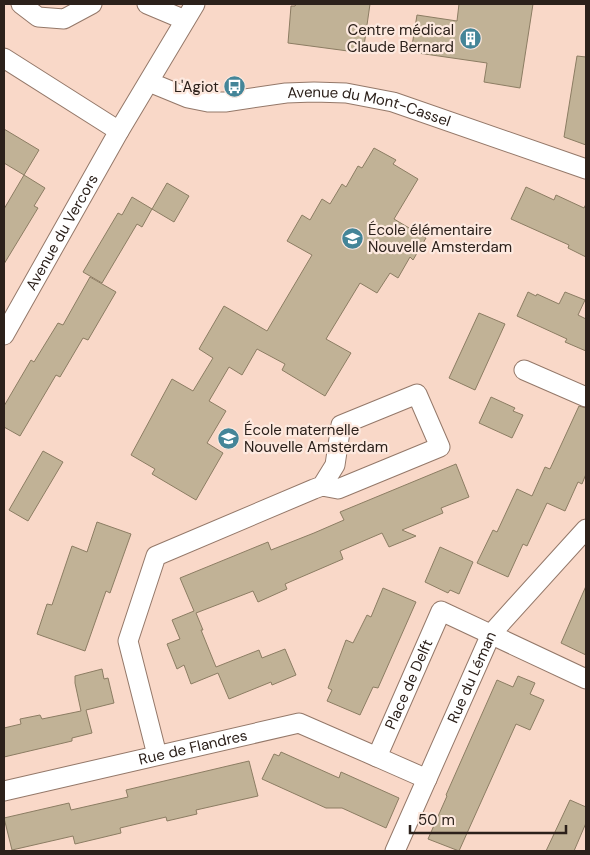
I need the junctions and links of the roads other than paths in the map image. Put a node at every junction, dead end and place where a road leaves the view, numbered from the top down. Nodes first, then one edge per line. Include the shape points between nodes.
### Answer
1 (21, 4) edge
2 (92, 4) edge
3 (147, 4) edge
4 (195, 4) edge
5 (185, 20) junction
6 (4, 58) edge
7 (149, 82) junction
8 (119, 131) junction
9 (586, 168) edge
10 (4, 335) edge
11 (524, 370) dead end
12 (586, 397) edge
13 (322, 486) junction
14 (586, 529) edge
15 (491, 634) junction
16 (586, 679) edge
17 (157, 755) junction
18 (377, 757) junction
19 (427, 780) junction
20 (4, 791) edge
21 (395, 851) edge

1 - 2 street via 38,17 64,19
3 - 5 street
4 - 5 street, Avenue du Vercors
5 - 7 street, Avenue du Vercors
6 - 8 street
7 - 8 street, Avenue du Vercors
7 - 9 street, Avenue du Mont-Cassel via 188,98 208,102 314,92 346,93 393,102
8 - 10 street, Avenue du Vercors
11 - 12 street
13 - 13 street via 338,489 440,447 417,394 341,425 335,464
13 - 17 street via 156,556 128,641
14 - 15 street, Rue du Léman
15 - 16 street
15 - 18 street, Place de Delft via 441,611
15 - 19 street, Rue du Léman
17 - 18 street, Rue de Flandres via 299,723
17 - 20 street, Rue de Flandres
18 - 19 street
19 - 21 street, Rue du Léman

